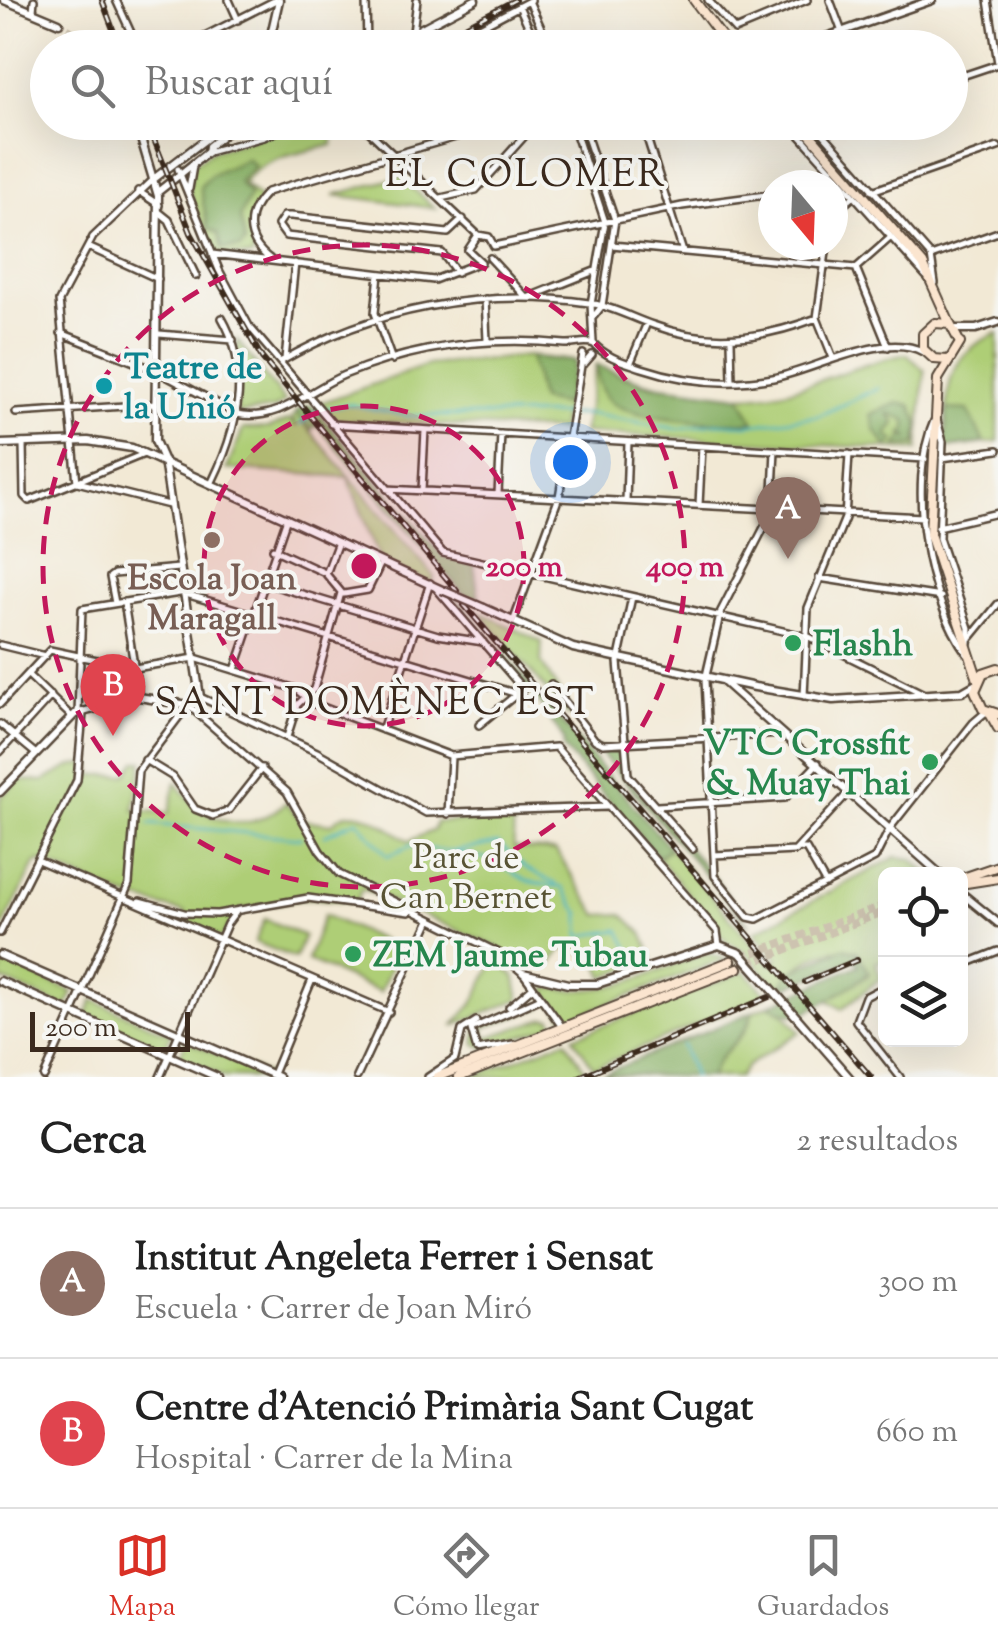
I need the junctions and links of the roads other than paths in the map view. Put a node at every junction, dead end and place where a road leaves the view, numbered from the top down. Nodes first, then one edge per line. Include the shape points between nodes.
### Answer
1 (4, 0) edge
2 (34, 0) edge
3 (116, 0) edge
4 (229, 0) edge
5 (277, 0) edge
6 (366, 0) edge
7 (417, 0) edge
8 (476, 0) edge
9 (694, 0) edge
10 (708, 0) edge
11 (807, 0) edge
12 (830, 0) edge
13 (904, 0) edge
14 (932, 0) edge
15 (988, 0) edge
16 (530, 1) edge
17 (519, 6) junction
18 (32, 11) junction
19 (897, 12) junction
20 (238, 20) junction
21 (60, 23) tunnel mouth
22 (479, 26) junction
23 (130, 30) edge
24 (218, 30) edge
25 (271, 30) edge
26 (367, 30) edge
27 (413, 30) edge
28 (417, 30) edge
29 (472, 30) edge
30 (481, 30) edge
31 (530, 30) edge
32 (542, 30) edge
33 (718, 30) edge
34 (734, 30) joint
35 (841, 30) edge
36 (848, 30) edge
37 (998, 64) edge
38 (968, 74) edge
39 (140, 140) edge
40 (212, 140) edge
41 (215, 140) edge
42 (250, 140) edge
43 (378, 140) edge
44 (444, 140) edge
45 (520, 140) edge
46 (578, 140) edge
47 (588, 140) edge
48 (648, 140) edge
49 (804, 140) edge
50 (815, 140) edge
51 (829, 140) edge
52 (207, 146) junction
53 (998, 147) edge
54 (392, 154) junction
55 (194, 164) junction
56 (180, 169) junction
57 (153, 180) junction
58 (138, 190) junction
59 (872, 191) junction
60 (158, 192) junction
61 (758, 196) edge
62 (190, 197) junction
63 (853, 197) junction
64 (441, 198) junction
65 (848, 201) edge
66 (158, 208) junction
67 (670, 209) junction
68 (463, 219) junction
69 (615, 220) junction
70 (605, 222) junction
71 (998, 232) edge
72 (478, 236) junction
73 (890, 238) junction
74 (612, 244) junction
75 (254, 245) junction
76 (494, 246) junction
77 (88, 248) junction
78 (683, 252) junction
79 (212, 254) junction
80 (931, 256) junction
81 (250, 258) junction
82 (490, 258) junction
83 (270, 259) junction
84 (825, 260) edge
85 (481, 262) junction
86 (295, 264) junction
87 (824, 266) junction
88 (856, 268) junction
89 (597, 270) junction
90 (456, 273) junction
91 (379, 274) junction
92 (196, 276) dead end
93 (159, 279) junction
94 (935, 283) junction
95 (485, 298) junction
96 (527, 298) junction
97 (941, 303) junction
98 (591, 304) junction
99 (602, 306) junction
100 (594, 316) junction
101 (222, 318) dead end
102 (817, 318) junction
103 (377, 319) junction
104 (935, 322) junction
105 (998, 322) edge
106 (647, 323) junction
107 (953, 326) junction
108 (976, 329) junction
109 (925, 330) junction
110 (61, 333) junction
111 (159, 334) junction
112 (730, 338) junction
113 (234, 340) junction
114 (487, 340) junction
115 (589, 341) junction
116 (569, 344) junction
117 (899, 346) junction
118 (888, 347) junction
119 (958, 350) junction
120 (582, 353) junction
121 (604, 353) junction
122 (593, 355) junction
123 (928, 355) junction
124 (392, 360) junction
125 (833, 360) junction
126 (948, 360) junction
127 (283, 361) junction
128 (585, 362) junction
129 (630, 364) junction
130 (157, 372) junction
131 (938, 379) junction
132 (732, 382) junction
133 (306, 396) junction
134 (156, 404) junction
135 (69, 411) junction
136 (16, 413) dead end
137 (237, 414) junction
138 (936, 418) junction
139 (331, 424) junction
140 (424, 430) junction
141 (501, 434) junction
142 (571, 435) junction
143 (72, 441) junction
144 (155, 441) junction
145 (628, 442) junction
146 (23, 443) junction
147 (0, 444) edge
148 (702, 446) junction
149 (774, 450) junction
150 (998, 450) edge
151 (849, 454) junction
152 (145, 455) junction
153 (942, 458) junction
154 (926, 459) junction
155 (164, 460) junction
156 (212, 482) junction
157 (78, 483) junction
158 (387, 489) junction
159 (422, 490) junction
160 (498, 494) junction
161 (560, 497) junction
162 (626, 501) junction
163 (169, 505) junction
164 (699, 505) junction
165 (772, 509) junction
166 (846, 513) junction
167 (998, 513) edge
168 (923, 517) junction
169 (287, 518) junction
170 (938, 527) junction
171 (338, 542) junction
172 (273, 549) junction
173 (381, 563) junction
174 (181, 568) junction
175 (326, 574) junction
176 (533, 574) junction
177 (819, 578) junction
178 (262, 582) junction
179 (431, 583) junction
180 (186, 593) junction
181 (343, 593) junction
182 (632, 597) junction
183 (941, 597) junction
184 (124, 602) junction
185 (115, 603) junction
186 (340, 603) junction
187 (998, 604) edge
188 (991, 612) junction
189 (252, 614) junction
190 (719, 617) junction
191 (998, 617) edge
192 (512, 622) junction
193 (414, 628) junction
194 (329, 637) junction
195 (806, 637) junction
196 (482, 642) junction
197 (968, 642) junction
198 (0, 644) edge
199 (47, 653) junction
200 (80, 657) junction
201 (195, 658) junction
202 (618, 658) junction
203 (404, 660) junction
204 (971, 660) junction
205 (135, 668) junction
206 (995, 669) edge
207 (235, 670) junction
208 (28, 675) junction
209 (706, 677) junction
210 (723, 681) junction
211 (977, 682) junction
212 (551, 684) dead end
213 (962, 692) junction
214 (522, 693) junction
215 (925, 694) junction
216 (50, 696) junction
217 (804, 696) junction
218 (139, 697) junction
219 (200, 697) junction
220 (308, 697) junction
221 (978, 703) junction
222 (0, 704) edge
223 (213, 704) junction
224 (188, 705) junction
225 (198, 712) junction
226 (991, 712) edge
227 (77, 715) junction
228 (206, 720) junction
229 (0, 724) edge
230 (479, 725) dead end
231 (998, 728) edge
232 (382, 730) junction
233 (784, 734) junction
234 (14, 736) junction
235 (287, 737) junction
236 (708, 739) junction
237 (625, 743) junction
238 (0, 752) edge
239 (36, 754) junction
240 (451, 756) junction
241 (144, 760) junction
242 (818, 764) junction
243 (262, 768) junction
244 (850, 791) junction
245 (0, 792) edge
246 (712, 804) junction
247 (609, 806) junction
248 (657, 806) junction
249 (448, 814) junction
250 (890, 828) junction
251 (692, 848) dead end
252 (799, 848) junction
253 (714, 855) junction
254 (38, 860) junction
255 (998, 866) edge
256 (932, 867) edge
257 (998, 878) edge
258 (968, 879) edge
259 (968, 881) edge
260 (826, 884) junction
261 (367, 891) junction
262 (123, 896) junction
263 (968, 898) edge
264 (388, 900) junction
265 (365, 901) junction
266 (384, 907) junction
267 (239, 910) junction
268 (217, 914) junction
269 (417, 914) junction
270 (430, 920) junction
271 (998, 922) edge
272 (227, 924) junction
273 (0, 932) edge
274 (221, 939) junction
275 (720, 945) junction
276 (998, 951) edge
277 (0, 956) edge
278 (968, 963) edge
279 (523, 973) junction
280 (312, 980) junction
281 (0, 981) edge
282 (532, 986) junction
283 (82, 989) junction
284 (878, 990) edge
285 (541, 998) junction
286 (389, 1012) junction
287 (72, 1013) junction
288 (560, 1024) dead end
289 (179, 1034) junction
290 (540, 1036) junction
291 (169, 1056) junction
292 (274, 1076) edge
293 (44, 1077) edge
294 (160, 1077) edge
295 (217, 1077) edge
296 (357, 1077) edge
297 (428, 1077) edge
298 (437, 1077) edge
299 (459, 1077) edge
300 (849, 1077) edge
301 (900, 1077) edge

1 - 18 street
2 - 18 street
3 - 23 street
4 - 20 street
5 - 20 street
5 - 25 street
6 - 26 street
7 - 27 street
8 - 28 street
9 - 33 main road
10 - 34 street
11 - 34 street
12 - 35 street
13 - 19 street
14 - 19 street
15 - 37 street
16 - 17 street
16 - 32 street
17 - 22 street
17 - 31 street
18 - 21 street
19 - 36 street
20 - 24 street
22 - 29 street
22 - 30 street
37 - 38 street
39 - 57 street
40 - 52 street
41 - 52 street
42 - 52 street
43 - 54 street
44 - 54 street
45 - 64 street via 479,188
46 - 70 street
47 - 69 street
48 - 67 street
49 - 63 street
50 - 94 main road
51 - 59 street
52 - 55 street
52 - 56 street
53 - 59 street
54 - 64 street
54 - 75 street via 267,192 250,221
55 - 56 street
55 - 62 street
56 - 57 street
56 - 60 street
56 - 62 street
57 - 58 street
57 - 60 street
58 - 66 street
58 - 77 street
59 - 80 street
60 - 66 street
61 - 67 street
62 - 79 street
63 - 65 street
63 - 73 street
64 - 68 street
66 - 92 street
66 - 93 street
67 - 69 street
67 - 78 street
68 - 72 street
68 - 90 street via 448,233 291,216 278,225 286,236 442,254
69 - 70 street
69 - 74 street
70 - 76 street
70 - 89 street
71 - 80 street
72 - 76 street
72 - 85 street via 468,250
73 - 88 street
73 - 94 street
74 - 78 street
74 - 99 street
75 - 81 street
75 - 83 street
76 - 82 street
77 - 93 street
77 - 110 street via 58,301
78 - 87 street
79 - 81 street
79 - 127 street via 245,319
80 - 94 street
81 - 83 street
82 - 85 street
82 - 96 street
83 - 86 street
84 - 87 street
85 - 90 street
86 - 91 street
86 - 127 street
87 - 88 street
87 - 102 street
88 - 118 street
89 - 96 street
89 - 98 street
90 - 91 street via 439,280
91 - 103 street
93 - 111 street
94 - 97 main road
95 - 96 street
95 - 103 street
95 - 114 street
96 - 98 street
97 - 104 main road
97 - 107 main road
98 - 99 street
98 - 100 street
99 - 100 street
99 - 106 street
100 - 115 street
101 - 113 street
102 - 112 street
102 - 125 street
103 - 124 street
103 - 127 street
104 - 107 main road
104 - 109 main road
105 - 108 street
106 - 112 street
106 - 129 street
107 - 108 street
107 - 119 main road
108 - 119 street
109 - 117 street
109 - 123 main road
110 - 130 street
110 - 135 street
111 - 113 street
111 - 130 street
112 - 132 street
113 - 137 street
114 - 116 street
114 - 124 street
115 - 116 street
115 - 120 street
115 - 121 street
115 - 122 street
116 - 120 street
117 - 118 street
117 - 123 street
118 - 125 street
119 - 126 main road
120 - 122 street
120 - 128 street
121 - 122 street
121 - 129 street
122 - 128 street
123 - 126 main road
123 - 131 main road
124 - 133 street
125 - 132 street via 784,376
126 - 131 main road
127 - 133 street
128 - 142 street
129 - 132 street via 683,379
130 - 134 street
130 - 137 street
131 - 138 main road
133 - 137 street via 275,412
133 - 139 street
134 - 135 street
134 - 144 street
135 - 136 street
135 - 143 street
137 - 156 street
138 - 153 street
138 - 154 street
138 - 197 main road via 931,539
139 - 140 street
139 - 158 street
140 - 141 street
140 - 159 street
141 - 142 street
141 - 160 street
142 - 145 street
142 - 161 street
143 - 146 street
143 - 152 street
143 - 157 street
144 - 152 street
144 - 155 street
145 - 148 street
145 - 162 street
146 - 147 street
146 - 157 street via 26,500
148 - 149 street
148 - 164 street
149 - 151 street
149 - 165 street
150 - 153 street
151 - 154 street
151 - 166 street
152 - 155 street
152 - 157 street
153 - 170 street
154 - 168 street
155 - 156 street
155 - 163 street
156 - 169 street
157 - 163 street
158 - 159 street
158 - 176 street via 443,553
159 - 160 street
160 - 161 street
161 - 162 street
161 - 176 street
162 - 164 street
163 - 174 street
164 - 165 street
165 - 166 street
165 - 190 street
166 - 168 street
166 - 177 street
167 - 170 street
168 - 183 street
169 - 171 street
169 - 172 street
170 - 197 street
171 - 173 street
171 - 175 street
172 - 175 street
172 - 178 street
173 - 179 street
173 - 181 street via 368,590
174 - 180 street
174 - 185 street via 114,574
175 - 181 street
176 - 182 street
176 - 192 street
177 - 183 street
177 - 195 street
178 - 186 street
178 - 189 street
179 - 192 street, bridge
179 - 193 street
179 - 196 street
180 - 184 street
180 - 189 street
180 - 201 street
181 - 186 street
182 - 190 street
182 - 202 street
183 - 204 street
184 - 185 street
184 - 205 street
185 - 200 street via 82,609
186 - 193 street
186 - 194 street
187 - 188 street
188 - 191 street
188 - 197 street
189 - 194 street
189 - 207 street
190 - 195 street
190 - 209 street
192 - 202 street
193 - 196 street
193 - 203 street
194 - 203 street
194 - 220 street
195 - 215 street
195 - 217 street
196 - 214 street
197 - 204 main road
197 - 206 main road via 977,661
198 - 199 street
199 - 200 street
199 - 208 street
200 - 205 street
200 - 227 street
201 - 205 street
201 - 207 street
201 - 219 street
202 - 209 street
202 - 237 street
203 - 214 street
203 - 232 street
204 - 211 main road
205 - 218 street
206 - 211 main road
207 - 220 street
208 - 216 street
208 - 222 street
209 - 210 street
209 - 236 street
210 - 217 street
210 - 233 street
211 - 213 street
211 - 221 main road
212 - 237 street via 595,740
213 - 215 street
213 - 221 street
214 - 230 street
215 - 217 street
216 - 227 street
216 - 234 street
218 - 224 street
218 - 227 street
219 - 223 street
219 - 224 street
219 - 225 street
220 - 232 street
220 - 235 street via 297,705
221 - 226 main road
223 - 228 street
223 - 235 street
224 - 225 street
224 - 241 street
225 - 228 street
226 - 231 main road
226 - 250 street via 973,723
227 - 239 street
227 - 254 street via 77,780
228 - 243 street
229 - 234 street
232 - 240 street
233 - 236 street
233 - 242 street
234 - 238 street
234 - 239 street
235 - 249 street via 408,805
236 - 237 street
236 - 246 street
237 - 248 street via 628,771
239 - 245 street
240 - 247 street via 556,747
240 - 249 street
241 - 243 street via 173,777 195,809 212,816 229,810
241 - 262 street via 134,786 132,870
242 - 244 street
242 - 246 street via 785,798
243 - 261 street via 293,800 339,874
244 - 250 street
244 - 252 street
246 - 248 street
246 - 253 street
247 - 249 street
247 - 275 street via 717,932
248 - 251 street
250 - 256 street
250 - 260 street via 875,858
252 - 253 street
252 - 260 street
253 - 260 street via 715,876 757,920
254 - 262 street
254 - 273 street
255 - 258 main road
257 - 259 main road
261 - 264 street
261 - 265 street
262 - 268 street via 184,913
262 - 274 street
262 - 283 street
263 - 271 street
264 - 266 street
264 - 269 street
265 - 266 street
265 - 267 street via 308,898
266 - 269 street
267 - 268 street
267 - 272 street
268 - 272 street
269 - 270 street
270 - 279 street via 488,946
270 - 286 street
272 - 274 street
274 - 280 street
274 - 289 street
275 - 279 street via 590,984
275 - 300 street, bridge via 740,954
276 - 278 street
277 - 283 street
279 - 282 street
280 - 286 street
280 - 292 street
281 - 287 street
282 - 285 street
282 - 297 street via 516,1004 466,1027 455,1059
283 - 287 street
283 - 289 street
284 - 301 street via 865,996 857,1024
285 - 288 street
285 - 290 street via 476,1025 470,1034 482,1051
286 - 296 street
287 - 291 street
287 - 293 street
289 - 291 street
289 - 292 street
290 - 298 main road
290 - 299 main road via 734,964
291 - 294 street
291 - 295 street

